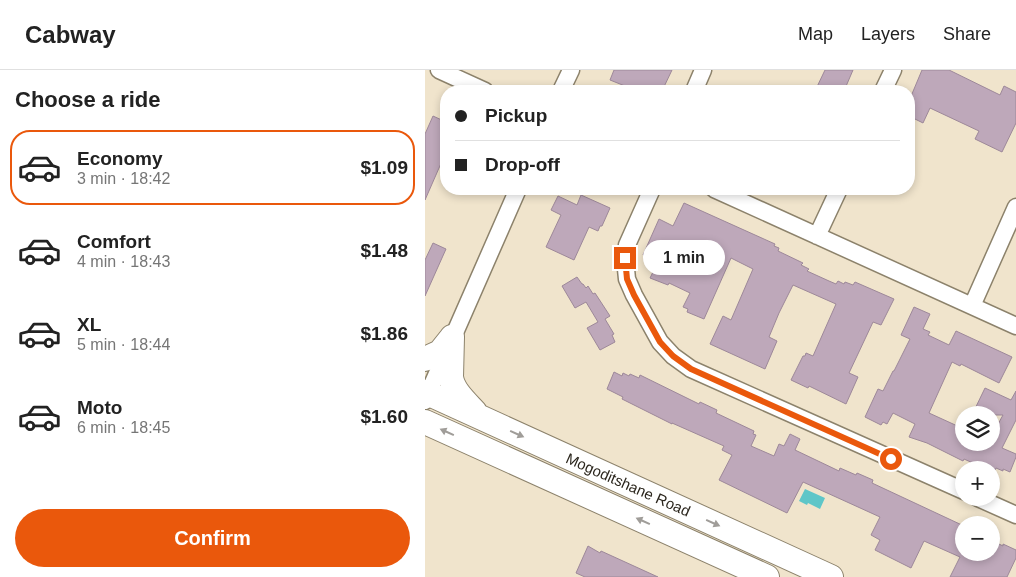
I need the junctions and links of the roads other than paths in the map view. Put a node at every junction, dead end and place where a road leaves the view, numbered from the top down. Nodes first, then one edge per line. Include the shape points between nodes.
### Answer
1 (439, 70) edge
2 (571, 70) edge
3 (703, 70) edge
4 (893, 70) edge
5 (472, 85) edge
6 (564, 85) edge
7 (697, 85) edge
8 (886, 85) edge
9 (515, 195) edge
10 (649, 195) edge
11 (726, 195) edge
12 (836, 195) edge
13 (1016, 207) edge
14 (817, 236) junction
15 (972, 306) junction
16 (1016, 326) edge
17 (452, 337) junction
18 (425, 359) edge
19 (426, 396) edge
20 (479, 417) junction
21 (425, 422) edge
22 (955, 487) edge
23 (996, 506) edge
24 (1016, 515) edge
25 (767, 577) edge
26 (831, 577) edge

1 - 5 street
2 - 6 street
3 - 7 street
4 - 8 street
9 - 17 street
10 - 22 street via 627,245 627,279 660,342 673,356 691,369
11 - 14 street
12 - 14 street
13 - 15 street
14 - 15 street
15 - 16 street
17 - 18 main road via 440,352
17 - 19 street
17 - 20 main road via 452,383
19 - 20 main road, Mogoditshane Road
20 -> 26 main road, Mogoditshane Road
25 -> 21 main road, Mogoditshane Road
23 - 24 street

